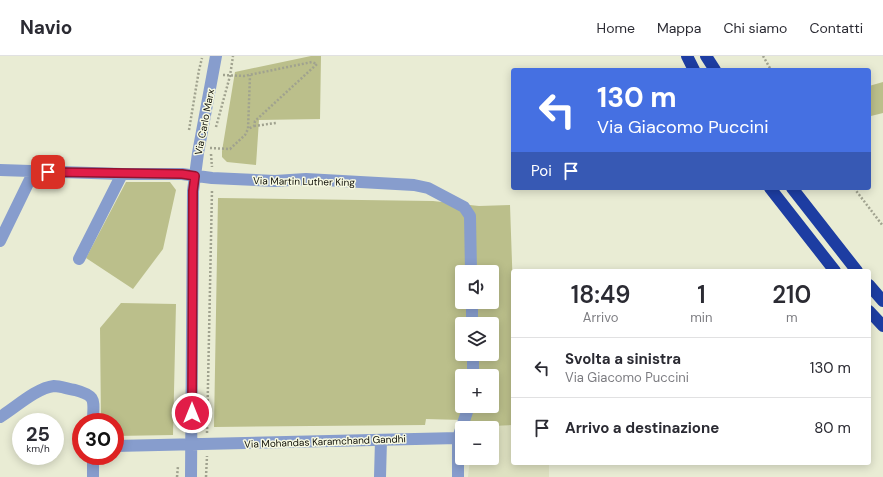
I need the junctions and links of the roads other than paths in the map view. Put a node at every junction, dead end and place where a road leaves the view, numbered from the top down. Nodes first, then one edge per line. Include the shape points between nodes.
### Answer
1 (216, 56) edge
2 (687, 56) edge
3 (706, 56) edge
4 (693, 68) edge
5 (714, 68) edge
6 (0, 170) edge
7 (34, 171) junction
8 (122, 174) junction
9 (195, 176) junction
10 (772, 190) edge
11 (794, 190) edge
12 (0, 241) edge
13 (79, 259) dead end
14 (471, 265) edge
15 (833, 269) edge
16 (855, 269) edge
17 (871, 287) edge
18 (883, 301) edge
19 (871, 313) edge
20 (883, 326) edge
21 (93, 413) edge
22 (0, 417) edge
23 (455, 438) edge
24 (381, 440) junction
25 (192, 444) junction
26 (124, 446) edge
27 (93, 465) edge
28 (458, 465) edge
29 (93, 477) edge
30 (191, 477) edge
31 (380, 477) edge
32 (458, 477) edge

1 - 9 street, Via Carlo Marx
2 - 4 highway
3 - 5 highway
6 - 7 street, Via Martin Luther King
7 - 8 street, Via Martin Luther King
7 - 12 street
8 - 9 street, Via Martin Luther King
8 - 13 street
9 - 14 street, Via Martin Luther King via 276,181 306,179 428,188 464,207 470,216
9 - 25 street, Via Carlo Marx
10 - 15 highway
11 - 16 highway
17 - 18 highway
19 - 20 highway
21 - 22 street via 94,400 90,395 55,386 41,390
23 - 24 street, Via Mohandas Karamchand Gandhi
24 - 25 street, Via Mohandas Karamchand Gandhi
24 - 31 street
25 - 26 street, Via Mohandas Karamchand Gandhi
25 - 30 street, Via Carlo Marx
27 - 29 street
28 - 32 street

